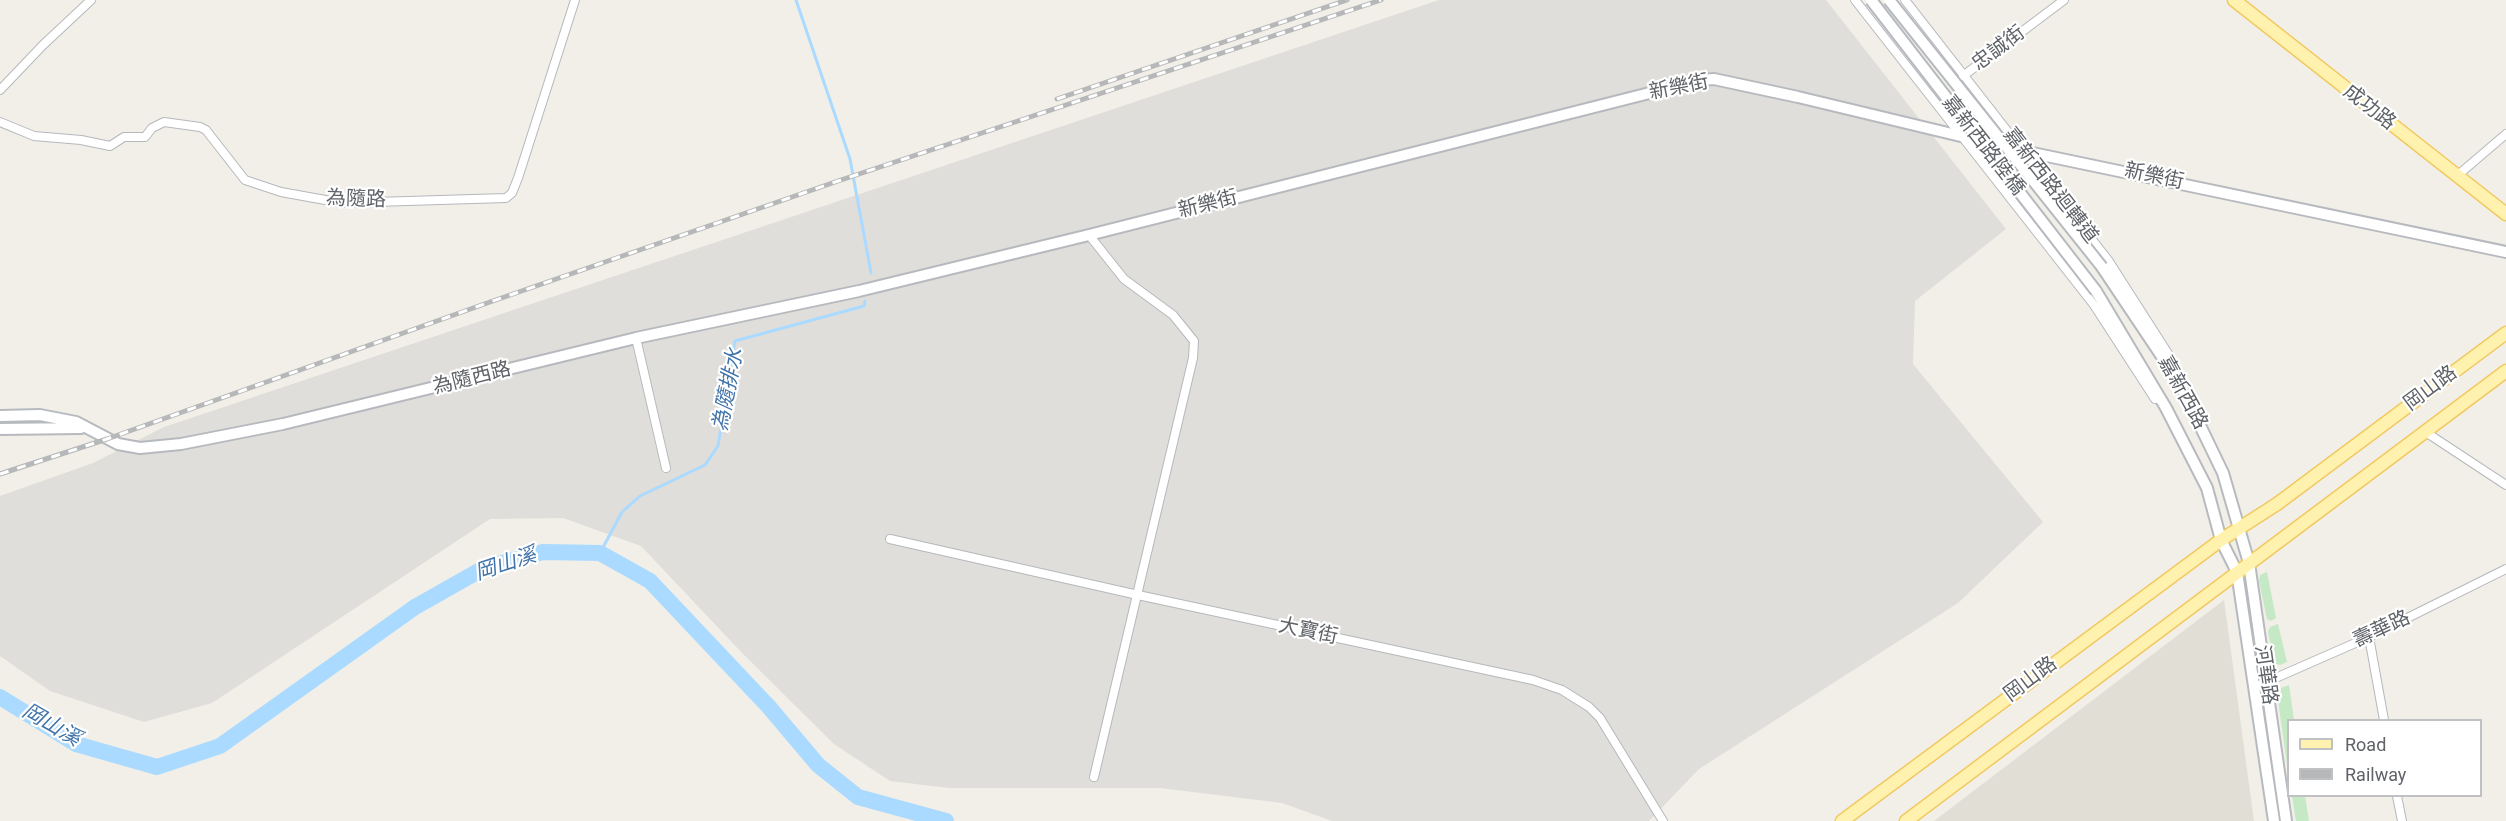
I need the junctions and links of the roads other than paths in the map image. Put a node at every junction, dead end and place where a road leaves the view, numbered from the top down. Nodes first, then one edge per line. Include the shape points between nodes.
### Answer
1 (91, 0) edge
2 (575, 0) edge
3 (1856, 0) edge
4 (1871, 0) edge
5 (1889, 0) edge
6 (1905, 0) edge
7 (2064, 0) edge
8 (2234, 0) edge
9 (1963, 76) junction
10 (0, 90) edge
11 (0, 122) edge
12 (2506, 134) edge
13 (1964, 138) junction
14 (2023, 151) junction
15 (2458, 175) junction
16 (2506, 214) edge
17 (2085, 230) junction
18 (1089, 235) junction
19 (2506, 252) edge
20 (2054, 254) junction
21 (2102, 267) joint
22 (858, 291) joint
23 (2096, 291) joint
24 (2506, 333) edge
25 (636, 338) junction
26 (2506, 371) edge
27 (2180, 382) junction
28 (2166, 408) junction
29 (0, 416) edge
30 (87, 427) junction
31 (0, 429) edge
32 (2424, 432) junction
33 (666, 468) dead end
34 (2506, 485) edge
35 (2239, 529) junction
36 (890, 539) dead end
37 (2221, 540) junction
38 (2249, 563) junction
39 (2506, 569) edge
40 (2237, 572) junction
41 (1138, 596) junction
42 (2369, 637) junction
43 (2260, 685) junction
44 (2384, 719) edge
45 (1094, 777) dead end
46 (2397, 797) edge
47 (1663, 821) edge
48 (1842, 821) edge
49 (1906, 821) edge
50 (2274, 821) edge
51 (2286, 821) edge
52 (2402, 821) edge

1 - 10 street
2 - 11 street, 為隨路 via 518,178 506,198 342,203 280,192 245,180 200,127 164,122 145,137 124,137 111,146 34,136
3 - 13 street
4 - 23 street, 嘉新西路陸橋, bridge
5 - 21 street, 嘉新西路陸橋, bridge
6 - 9 street, 嘉新西路迴轉道
7 - 9 street, 忠誠街
8 - 15 main road, 成功路
9 - 14 street, 嘉新西路迴轉道
12 - 15 street
13 - 14 street, 新樂街
13 - 18 street, 新樂街 via 1798,97 1714,79 1701,80
13 - 20 street
14 - 17 street, 嘉新西路迴轉道
14 - 19 street, 新樂街
15 - 16 main road, 成功路
17 - 20 street
17 - 27 street, 嘉新西路迴轉道 via 2174,363
18 - 22 street, 新樂街
18 - 41 street via 1124,279 1173,315 1194,341
20 - 28 street via 2094,305 2156,401
21 - 27 street, 嘉新西路
22 - 25 street, 為隨西路
23 - 28 street, 嘉新西路
24 - 35 main road, 岡山路
25 - 30 street, 為隨西路 via 283,424 181,444 128,447
25 - 33 street
26 - 32 main road, 岡山路
27 - 35 street, 嘉新西路 via 2223,474
28 - 37 street, 嘉新西路 via 2206,488
29 - 30 street, 為隨西路 via 40,415
30 - 31 street
32 - 34 street
32 - 38 main road, 岡山路
35 - 37 main road, 岡山路
35 - 38 street, 河華路
36 - 41 street, 大寶街
37 - 40 street, 河華路
37 - 48 main road, 岡山路
38 - 40 main road, 岡山路
38 - 43 street, 河華路
39 - 42 street, 壽華路
40 - 43 street, 河華路
40 - 49 main road, 岡山路
41 - 45 street
41 - 47 street, 大寶街 via 1533,680 1562,690 1600,718
42 - 43 street, 壽華路
42 - 44 street
43 - 50 street, 河華路
43 - 51 street, 河華路
46 - 52 street

